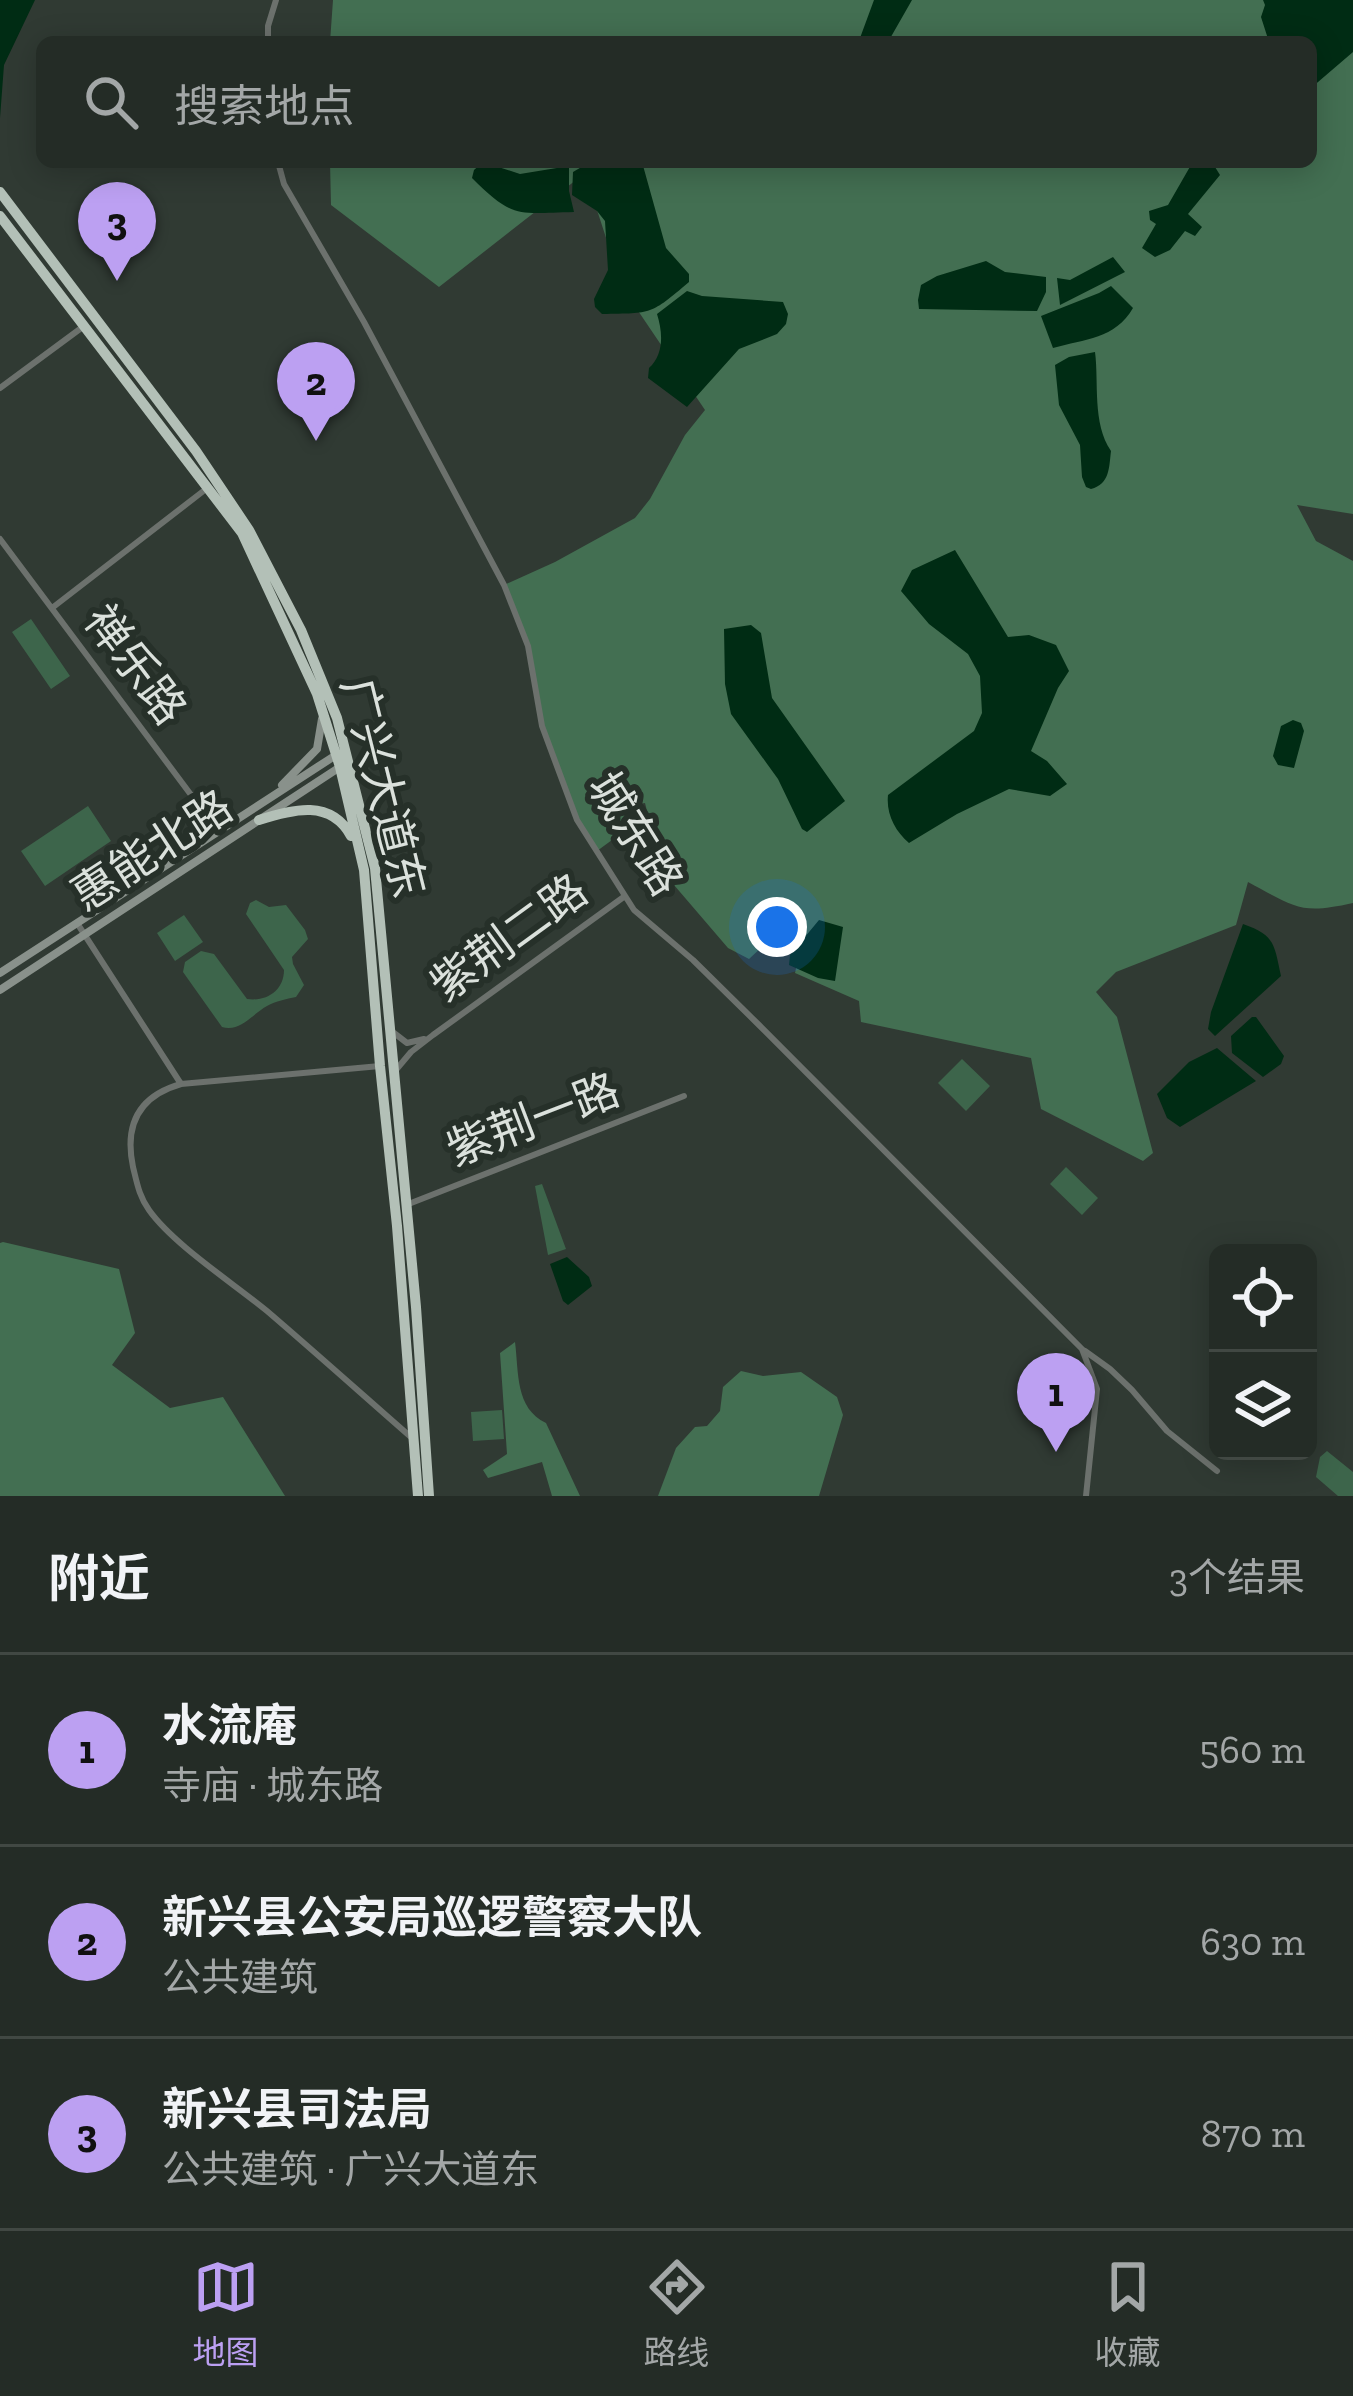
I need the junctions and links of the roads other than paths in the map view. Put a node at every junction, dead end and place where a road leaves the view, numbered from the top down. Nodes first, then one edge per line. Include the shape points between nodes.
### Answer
1 (276, 0) edge
2 (268, 36) edge
3 (280, 168) edge
4 (0, 192) edge
5 (0, 216) edge
6 (84, 326) junction
7 (0, 388) edge
8 (207, 488) junction
9 (0, 538) edge
10 (52, 608) junction
11 (317, 694) junction
12 (338, 760) junction
13 (260, 804) junction
14 (259, 820) junction
15 (218, 831) junction
16 (357, 847) junction
17 (625, 896) junction
18 (77, 923) junction
19 (85, 934) junction
20 (0, 973) edge
21 (0, 990) edge
22 (388, 1022) junction
23 (433, 1035) junction
24 (380, 1066) junction
25 (393, 1077) junction
26 (181, 1084) junction
27 (684, 1096) dead end
28 (406, 1204) junction
29 (1082, 1348) junction
30 (412, 1438) junction
31 (1217, 1471) dead end
32 (418, 1496) edge
33 (429, 1496) edge
34 (1086, 1496) edge

1 - 2 street
3 - 17 street, 城东路 via 504,585 577,820
4 - 22 highway, 广兴大道东 via 196,451 261,548 301,630 344,741 375,868
5 - 6 highway, 广兴大道东
6 - 7 street
6 - 8 highway, 广兴大道东
8 - 10 street
8 - 11 highway, 广兴大道东 via 242,533
9 - 10 street, 禅乐路
10 - 15 street, 禅乐路
11 - 12 highway, 广兴大道东
11 - 13 street via 317,748
12 - 13 street, 惠能北路
12 - 14 street, 惠能北路
12 - 16 highway, 广兴大道东
13 - 15 street, 惠能北路
14 - 16 highway via 324,811 345,824
14 - 19 street, 惠能北路
15 - 18 street, 惠能北路
16 - 24 highway, 广兴大道东
17 - 23 street, 紫荆二路
17 - 29 street, 城东路
18 - 19 street
18 - 20 street, 惠能北路
19 - 21 street, 惠能北路
19 - 26 street
22 - 23 street, 紫荆二路 via 407,1042
22 - 25 highway, 广兴大道东
23 - 25 street, 紫荆二路
24 - 26 street
24 - 30 highway, 广兴大道东
25 - 28 highway, 广兴大道东
26 - 30 street via 150,1097 131,1124 130,1153 149,1210
27 - 28 street, 紫荆一路
28 - 33 highway, 广兴大道东
29 - 31 street, 城东路
29 - 34 street via 1097,1389
30 - 32 highway, 广兴大道东

